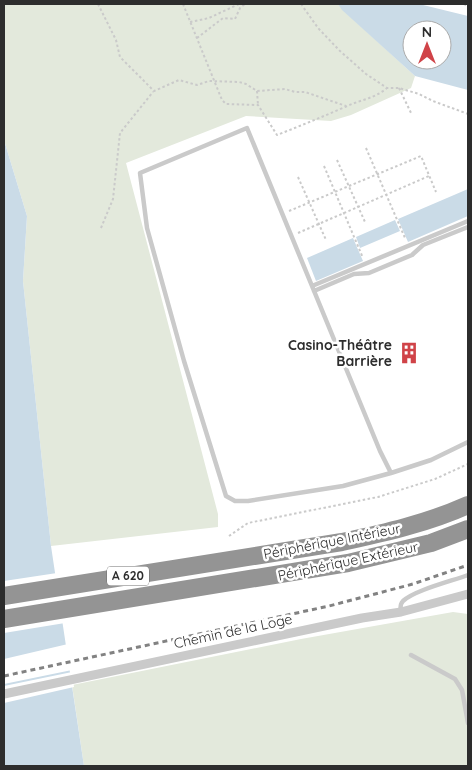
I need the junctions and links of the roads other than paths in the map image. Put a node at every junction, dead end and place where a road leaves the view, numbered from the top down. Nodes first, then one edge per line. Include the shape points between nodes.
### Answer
1 (468, 221) edge
2 (468, 227) edge
3 (313, 288) junction
4 (468, 442) edge
5 (391, 473) junction
6 (468, 505) edge
7 (468, 530) edge
8 (468, 575) edge
9 (468, 594) edge
10 (4, 596) edge
11 (401, 612) junction
12 (4, 619) edge
13 (411, 655) dead end
14 (4, 694) edge
15 (468, 723) edge

1 - 3 lane
2 - 3 lane via 423,244 412,255 369,273 354,274
3 - 5 lane
3 - 5 lane via 247,128 140,172 147,228 226,496 235,501 256,500 343,486
4 - 5 lane via 432,460
6 - 10 highway, Périphérique Intérieur / A 620 via 426,521 342,542
7 - 12 highway, Périphérique Extérieur / A 620 via 389,555 348,563
8 - 11 lane via 411,596 402,602
9 - 11 street, Chemin de la Loge
11 - 14 street, Chemin de la Loge
13 - 15 lane via 456,679 462,690

